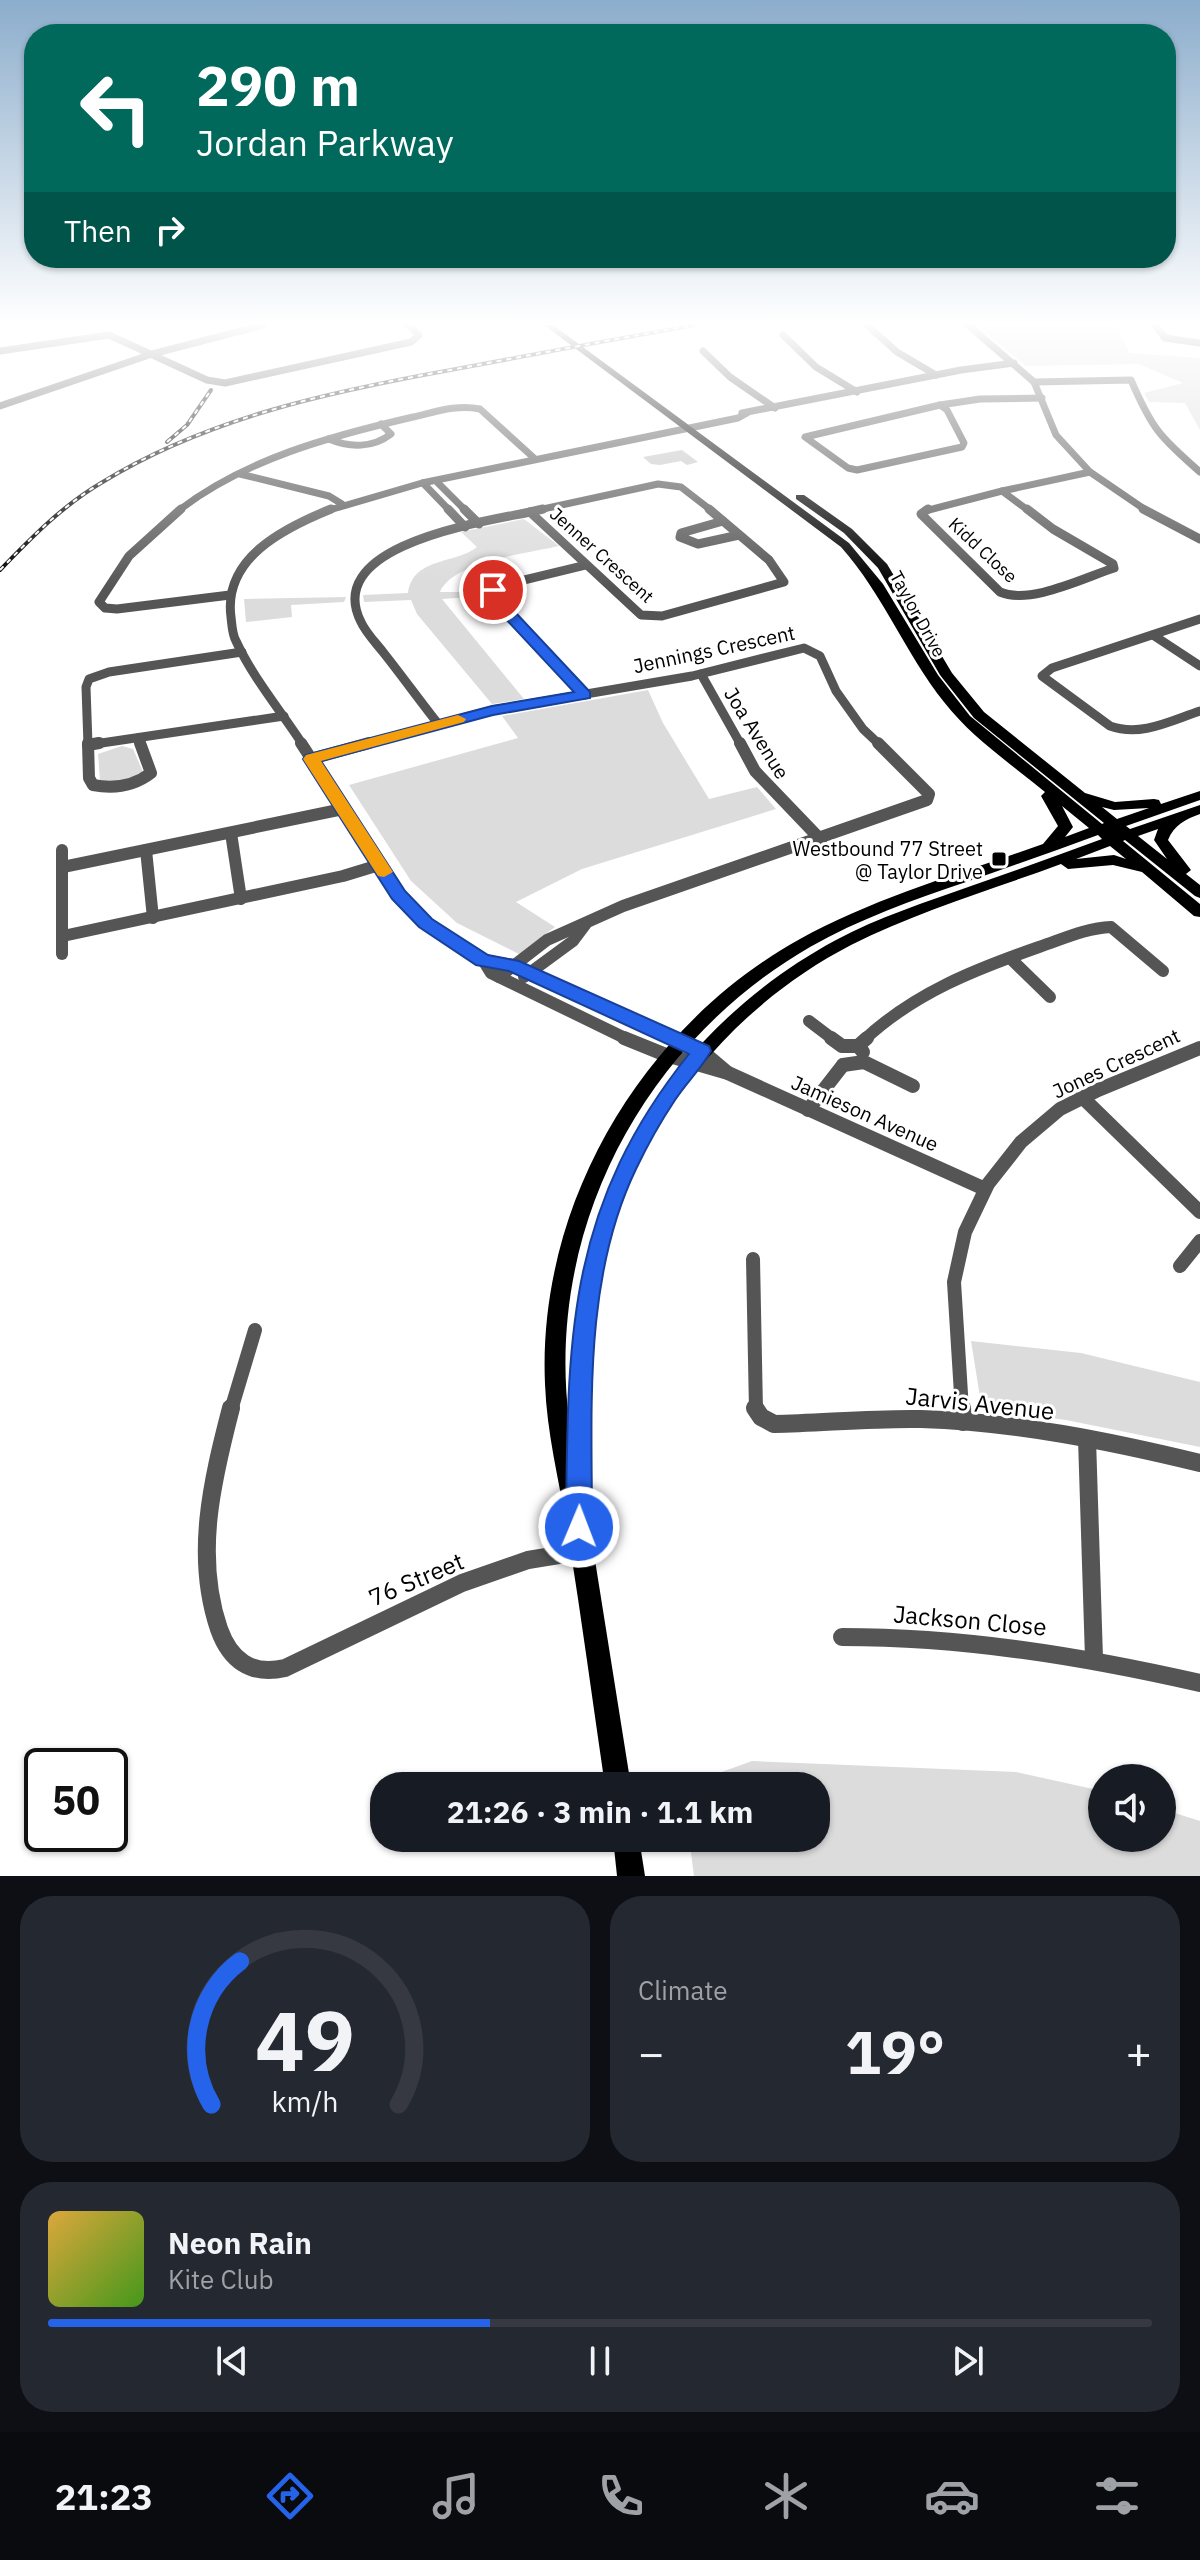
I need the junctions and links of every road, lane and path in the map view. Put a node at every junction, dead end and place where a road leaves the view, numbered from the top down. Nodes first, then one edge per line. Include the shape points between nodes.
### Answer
1 (437, 413) edge
2 (480, 413) edge
3 (675, 413) edge
4 (750, 413) edge
5 (906, 413) edge
6 (948, 413) edge
7 (1048, 413) edge
8 (1146, 413) edge
9 (381, 424) junction
10 (692, 425) junction
11 (329, 439) junction
12 (534, 458) junction
13 (1090, 472) junction
14 (1200, 472) edge
15 (240, 474) junction
16 (436, 481) junction
17 (423, 483) junction
18 (1002, 491) junction
19 (342, 504) junction
20 (530, 512) junction
21 (723, 521) junction
22 (479, 524) junction
23 (465, 527) junction
24 (739, 535) junction
25 (1200, 539) edge
26 (586, 565) junction
27 (230, 595) junction
28 (1200, 619) edge
29 (1153, 635) junction
30 (242, 652) junction
31 (1200, 666) edge
32 (701, 674) junction
33 (585, 695) junction
34 (1200, 711) edge
35 (284, 716) junction
36 (439, 725) junction
37 (138, 738) junction
38 (88, 745) junction
39 (311, 759) junction
40 (1035, 778) junction
41 (1067, 788) junction
42 (1198, 802) edge
43 (343, 809) junction
44 (1098, 830) junction
45 (1113, 832) junction
46 (231, 833) junction
47 (1128, 835) junction
48 (821, 840) junction
49 (62, 850) dead end
50 (146, 850) junction
51 (1042, 850) junction
52 (379, 865) junction
53 (63, 867) junction
54 (1016, 876) junction
55 (1160, 880) junction
56 (1200, 891) edge
57 (241, 899) junction
58 (1200, 912) edge
59 (153, 918) junction
60 (585, 925) junction
61 (63, 936) junction
62 (62, 954) dead end
63 (1010, 958) junction
64 (483, 960) junction
65 (513, 965) junction
66 (1163, 971) dead end
67 (529, 973) junction
68 (499, 977) junction
69 (514, 985) junction
70 (1050, 997) dead end
71 (809, 1021) dead end
72 (842, 1046) junction
73 (858, 1046) junction
74 (1200, 1048) edge
75 (674, 1049) junction
76 (695, 1058) junction
77 (864, 1062) junction
78 (843, 1065) junction
79 (913, 1086) dead end
80 (1082, 1097) junction
81 (808, 1110) junction
82 (985, 1189) junction
83 (1200, 1212) edge
84 (1200, 1241) edge
85 (753, 1259) dead end
86 (1180, 1266) dead end
87 (255, 1330) dead end
88 (963, 1422) junction
89 (1087, 1439) junction
90 (1200, 1463) edge
91 (581, 1539) junction
92 (842, 1637) dead end
93 (1094, 1658) junction
94 (1200, 1683) edge
95 (616, 1772) edge
96 (628, 1852) edge
97 (631, 1876) edge

1 - 9 street
2 - 12 street
3 - 10 main road, Taylor Drive
4 - 10 street
5 - 6 street via 805,437 857,470 962,447
7 - 13 street via 1056,435
8 - 14 street via 1154,430
9 - 11 street
9 - 11 street via 391,434 380,441 351,446
10 - 12 street
10 - 40 main road, Taylor Drive via 857,556 879,583 935,685 965,719
10 - 41 main road, Taylor Drive via 865,547 891,576 961,695
11 - 15 street
12 - 16 street
13 - 18 street, Kidd Close
13 - 25 street via 1135,505
15 - 19 street
15 - 27 street via 152,533 119,568 99,602 117,609
16 - 17 street
16 - 22 street
17 - 19 street
17 - 23 street
18 - 18 street, Kidd Close via 1040,521 1114,568 1028,596 1000,592 922,517 925,511
19 - 27 street via 266,543 246,564
20 - 21 street, Jenner Crescent via 667,483 681,487
20 - 22 street, Jenner Crescent
20 - 26 street, Jenner Crescent
21 - 24 street, Jenner Crescent
21 - 24 street via 687,530 680,537 698,544
22 - 23 street, Jenner Crescent
23 - 36 street, Jenner Crescent via 389,553 366,570 353,599 361,623
24 - 26 street, Jenner Crescent via 769,560 783,583 646,616
26 - 33 street via 499,586 492,595
27 - 30 street via 228,623
28 - 29 street
29 - 31 street
29 - 34 street via 1042,676 1118,730 1138,731
30 - 35 street
30 - 38 street via 93,676 86,687
32 - 33 street, Jennings Crescent
32 - 48 street, Joa Avenue via 755,771
32 - 48 street, Jennings Crescent via 797,648 815,651 863,729 929,794 917,806
33 - 36 street, Jennings Crescent via 492,710
35 - 37 street
35 - 39 street
36 - 39 street, Jennings Crescent
37 - 38 street
37 - 38 street via 151,773 112,787 90,781
39 - 43 street
40 - 44 main road, Taylor Drive
40 - 51 main road via 1066,827
41 - 42 main road via 1114,806
41 - 45 main road, Taylor Drive
42 - 45 main road
42 - 47 main road
42 - 56 main road via 1165,829 1161,840
43 - 46 street
43 - 52 street
44 - 45 main road, Taylor Drive
44 - 51 main road
45 - 47 main road
45 - 54 main road
45 - 55 main road, Taylor Drive
46 - 50 street
46 - 57 street
47 - 56 main road
48 - 60 street, Jennings Crescent via 623,906
49 - 53 street
50 - 53 street
50 - 59 street
51 - 75 main road via 827,931 737,989
52 - 57 street
52 - 64 street via 425,923
53 - 61 street
54 - 55 main road via 1114,860
54 - 76 main road via 886,923 826,952 749,1005
55 - 58 main road, Taylor Drive
57 - 59 street
59 - 61 street
60 - 65 street, Jennings Crescent via 555,936
60 - 67 street, Jennings Crescent via 573,941
61 - 62 street
63 - 66 street via 1093,928 1111,927
63 - 70 street
63 - 73 street via 907,1005
64 - 65 street
64 - 68 street
65 - 67 street
65 - 68 street, Jennings Crescent
67 - 69 street, Jennings Crescent
67 - 75 street
68 - 69 street
69 - 75 street
71 - 72 street
72 - 73 street
72 - 78 street via 838,1052
73 - 77 street
74 - 80 street, Jones Crescent
75 - 76 street, Jamieson Avenue
75 - 91 main road via 622,1117 603,1155 588,1186 565,1270 555,1361 557,1413
76 - 81 street, Jamieson Avenue
76 - 91 main road via 626,1168 595,1261 580,1382
77 - 78 street
77 - 79 street
78 - 81 street
80 - 82 street, Jones Crescent via 1027,1137
80 - 83 street
81 - 82 street, Jamieson Avenue
82 - 88 street, Jones Crescent via 964,1234 954,1279
84 - 86 street
85 - 88 street, Jarvis Avenue via 757,1414 774,1424 868,1419
87 - 91 street, 76 Street via 216,1471 206,1574 216,1626 231,1658 254,1671 284,1668 432,1597
88 - 89 street, Jarvis Avenue
89 - 90 street, Jarvis Avenue
89 - 93 street
91 - 95 main road
92 - 93 street, Jackson Close via 917,1636
93 - 94 street, Jackson Close
96 - 97 main road

